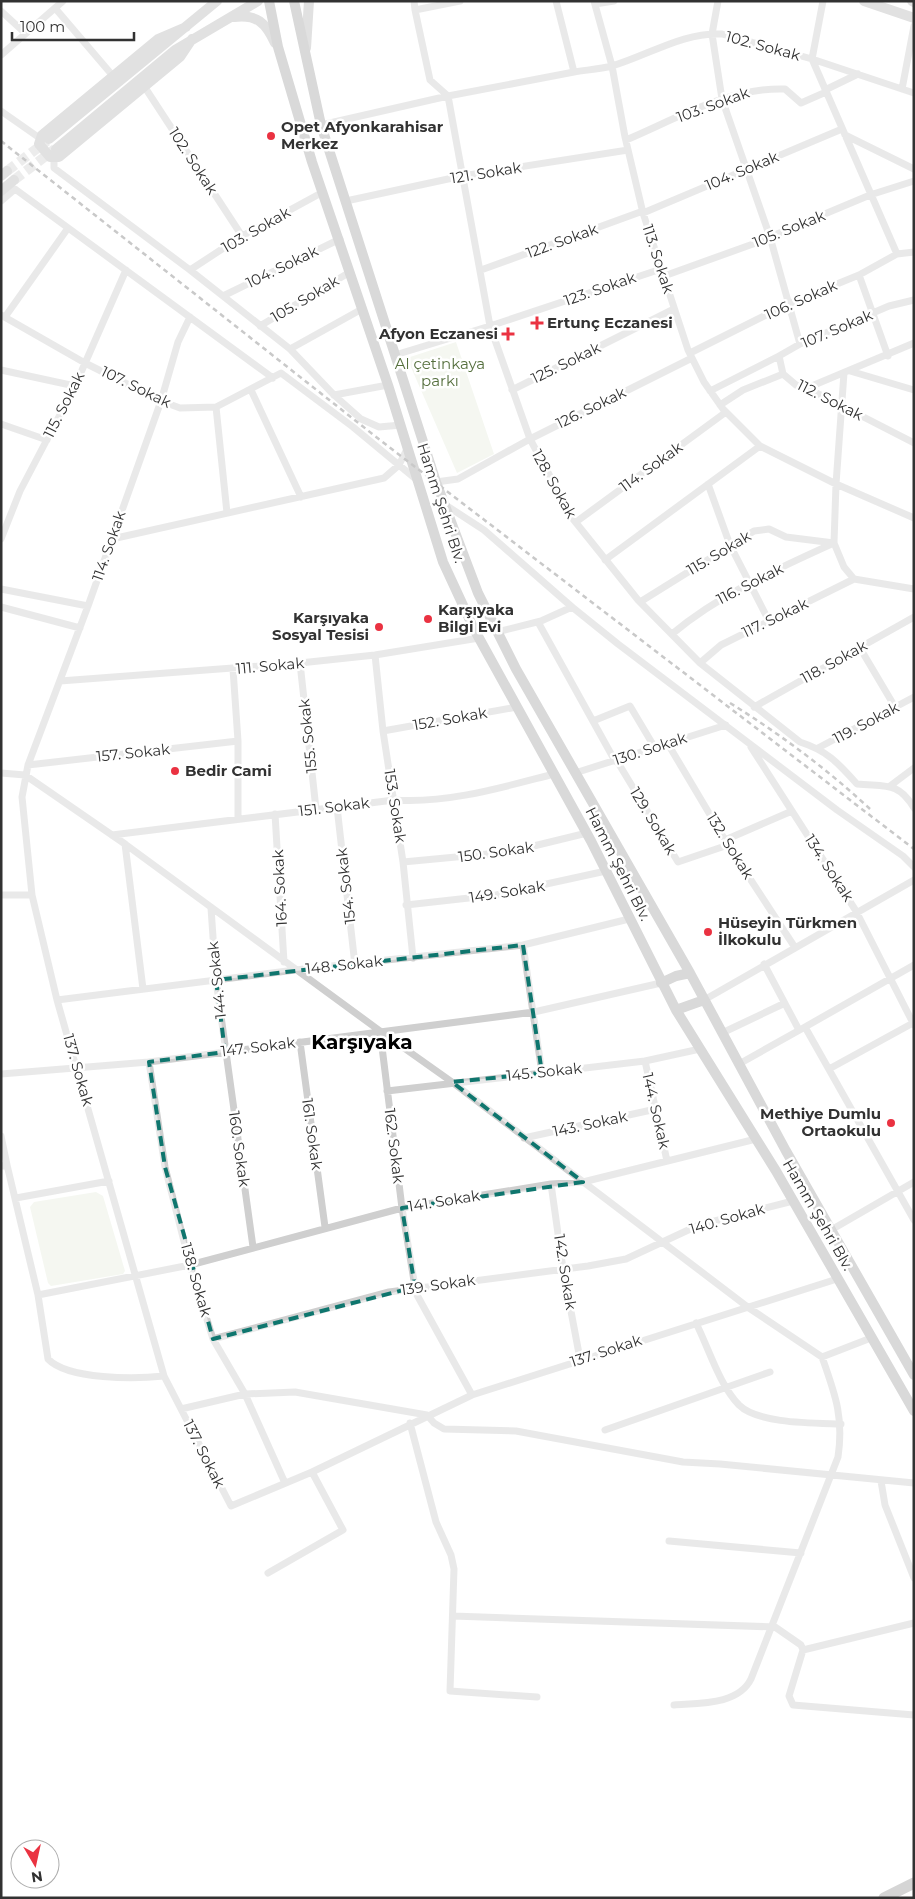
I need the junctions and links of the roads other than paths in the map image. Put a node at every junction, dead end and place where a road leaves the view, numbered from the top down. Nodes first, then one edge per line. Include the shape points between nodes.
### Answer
1 (63, 1) edge
2 (208, 1) edge
3 (217, 1) edge
4 (258, 1) edge
5 (269, 1) edge
6 (294, 1) edge
7 (309, 1) edge
8 (414, 1) edge
9 (460, 1) edge
10 (556, 1) edge
11 (614, 1) edge
12 (718, 1) edge
13 (823, 1) edge
14 (864, 1) edge
15 (595, 3) edge
16 (54, 8) junction
17 (415, 10) junction
18 (1, 11) edge
19 (230, 17) junction
20 (914, 18) edge
21 (195, 19) junction
22 (914, 26) edge
23 (186, 27) junction
24 (25, 33) junction
25 (712, 34) junction
26 (192, 39) junction
27 (278, 48) junction
28 (306, 51) junction
29 (1, 55) edge
30 (812, 59) junction
31 (612, 66) junction
32 (574, 72) junction
33 (858, 74) junction
34 (113, 76) junction
35 (144, 86) junction
36 (902, 89) junction
37 (826, 91) junction
38 (914, 93) edge
39 (448, 96) junction
40 (722, 99) junction
41 (1, 111) edge
42 (321, 125) junction
43 (843, 132) junction
44 (45, 139) junction
45 (626, 140) junction
46 (628, 150) junction
47 (55, 153) junction
48 (747, 168) junction
49 (914, 169) edge
50 (462, 176) junction
51 (14, 180) tunnel mouth
52 (914, 181) edge
53 (1, 191) edge
54 (323, 192) junction
55 (870, 195) junction
56 (1, 201) edge
57 (346, 201) junction
58 (643, 212) junction
59 (68, 228) junction
60 (242, 236) junction
61 (770, 237) junction
62 (340, 238) junction
63 (914, 252) edge
64 (897, 254) junction
65 (126, 270) junction
66 (190, 270) junction
67 (481, 270) junction
68 (350, 272) junction
69 (662, 273) junction
70 (859, 275) junction
71 (223, 296) junction
72 (914, 300) edge
73 (788, 304) junction
74 (362, 309) junction
75 (674, 309) junction
76 (872, 314) junction
77 (3, 316) edge
78 (190, 317) junction
79 (260, 326) junction
80 (490, 326) junction
81 (914, 343) edge
82 (800, 344) junction
83 (290, 349) junction
84 (395, 355) junction
85 (691, 356) junction
86 (779, 356) junction
87 (888, 356) junction
88 (85, 362) junction
89 (1, 370) edge
90 (847, 372) junction
91 (784, 374) junction
92 (273, 378) junction
93 (388, 384) junction
94 (75, 386) junction
95 (807, 388) junction
96 (251, 390) junction
97 (512, 390) junction
98 (914, 390) edge
99 (710, 391) junction
100 (334, 395) junction
101 (161, 401) junction
102 (720, 405) junction
103 (842, 406) junction
104 (216, 407) junction
105 (726, 412) junction
106 (1, 424) edge
107 (401, 425) junction
108 (530, 439) junction
109 (47, 440) junction
110 (914, 443) edge
111 (760, 446) junction
112 (408, 447) junction
113 (399, 466) junction
114 (419, 482) junction
115 (436, 482) junction
116 (708, 484) junction
117 (836, 484) junction
118 (301, 497) junction
119 (443, 503) junction
120 (227, 513) junction
121 (914, 518) edge
122 (576, 522) junction
123 (1, 539) edge
124 (112, 539) junction
125 (834, 543) junction
126 (730, 545) junction
127 (605, 560) junction
128 (854, 579) junction
129 (748, 584) junction
130 (1, 589) edge
131 (914, 590) edge
132 (640, 602) junction
133 (88, 606) junction
134 (1, 607) edge
135 (572, 607) junction
136 (914, 617) edge
137 (769, 621) junction
138 (538, 622) junction
139 (80, 628) junction
140 (498, 632) junction
141 (672, 634) junction
142 (479, 638) junction
143 (860, 648) junction
144 (375, 655) junction
145 (300, 663) junction
146 (700, 664) junction
147 (233, 669) junction
148 (60, 682) junction
149 (914, 697) edge
150 (517, 707) junction
151 (754, 707) junction
152 (894, 707) junction
153 (593, 721) junction
154 (726, 725) junction
155 (383, 730) junction
156 (238, 741) junction
157 (748, 742) junction
158 (668, 744) junction
159 (655, 748) junction
160 (818, 748) junction
161 (616, 761) junction
162 (28, 765) junction
163 (914, 768) edge
164 (1, 772) edge
165 (575, 773) junction
166 (25, 774) junction
167 (554, 774) junction
168 (890, 786) junction
169 (394, 800) junction
170 (337, 807) junction
171 (914, 808) edge
172 (316, 809) junction
173 (792, 811) junction
174 (275, 814) junction
175 (238, 819) junction
176 (587, 833) junction
177 (112, 835) junction
178 (726, 842) junction
179 (125, 844) junction
180 (403, 862) junction
181 (914, 866) edge
182 (606, 871) junction
183 (914, 880) edge
184 (32, 894) junction
185 (1, 895) edge
186 (406, 905) junction
187 (211, 908) junction
188 (856, 912) junction
189 (629, 919) junction
190 (524, 945) junction
191 (794, 946) junction
192 (413, 958) junction
193 (284, 962) junction
194 (764, 964) junction
195 (355, 965) junction
196 (914, 965) edge
197 (295, 970) junction
198 (690, 973) junction
199 (889, 978) junction
200 (216, 980) junction
201 (661, 983) junction
202 (143, 989) junction
203 (57, 1000) junction
204 (704, 1000) junction
205 (783, 1004) junction
206 (676, 1010) junction
207 (534, 1012) junction
208 (913, 1024) edge
209 (802, 1028) junction
210 (380, 1031) junction
211 (722, 1033) junction
212 (300, 1042) junction
213 (700, 1049) junction
214 (225, 1052) junction
215 (645, 1061) junction
216 (149, 1062) junction
217 (739, 1064) junction
218 (78, 1069) junction
219 (829, 1069) junction
220 (542, 1072) junction
221 (1, 1074) edge
222 (452, 1082) junction
223 (387, 1091) junction
224 (656, 1109) junction
225 (1, 1136) edge
226 (524, 1138) junction
227 (756, 1139) junction
228 (668, 1161) junction
229 (4, 1165) edge
230 (109, 1181) junction
231 (583, 1182) junction
232 (914, 1182) edge
233 (551, 1184) junction
234 (898, 1192) junction
235 (16, 1198) junction
236 (793, 1201) junction
237 (402, 1208) junction
238 (914, 1220) edge
239 (325, 1227) junction
240 (831, 1230) junction
241 (662, 1241) junction
242 (253, 1247) junction
243 (190, 1265) junction
244 (563, 1269) junction
245 (136, 1276) junction
246 (837, 1279) junction
247 (415, 1287) junction
248 (38, 1295) junction
249 (749, 1308) junction
250 (696, 1323) junction
251 (871, 1338) junction
252 (214, 1339) junction
253 (822, 1357) junction
254 (580, 1359) junction
255 (770, 1372) dead end
256 (914, 1375) edge
257 (164, 1376) junction
258 (727, 1388) junction
259 (245, 1394) junction
260 (472, 1395) junction
261 (181, 1409) junction
262 (914, 1411) edge
263 (427, 1415) junction
264 (410, 1423) junction
265 (841, 1424) junction
266 (605, 1430) dead end
267 (312, 1472) junction
268 (833, 1476) junction
269 (881, 1481) junction
270 (285, 1483) junction
271 (914, 1483) edge
272 (669, 1541) dead end
273 (801, 1553) junction
274 (268, 1573) dead end
275 (914, 1578) edge
276 (452, 1616) junction
277 (914, 1623) edge
278 (771, 1626) junction
279 (802, 1650) junction
280 (537, 1697) dead end
281 (674, 1705) dead end
282 (914, 1715) edge
283 (914, 1883) edge
284 (884, 1898) edge

1 - 16 street
2 - 21 main road
3 - 21 main road
4 - 19 main road
5 - 27 main road, Hamm Şehri Blv.
6 - 28 main road, Hamm Şehri Blv.
7 - 28 main road
8 - 17 street
9 - 17 street
10 - 32 street
11 - 15 street
12 - 25 street
13 - 30 street
14 - 20 main road
15 - 31 street, 113. Sokak
16 - 24 street
16 - 34 street
17 - 39 street via 430,80
18 - 24 street
19 - 26 main road
19 - 27 main road via 256,18 265,24
21 - 23 main road
22 - 36 street
23 - 34 main road via 158,39
23 - 44 main road
24 - 29 street
25 - 30 street, 102. Sokak
25 - 31 street, 102. Sokak via 695,35
25 - 40 street
26 - 35 main road via 180,57
26 - 47 main road
27 - 54 main road, Hamm Şehri Blv.
28 - 42 main road, Hamm Şehri Blv.
30 - 33 street, 102. Sokak
30 - 37 street
31 - 32 street, 102. Sokak
31 - 45 street, 113. Sokak
32 - 39 street, 102. Sokak
33 - 36 street, 102. Sokak
33 - 37 street
34 - 44 main road via 42,135
35 - 47 main road via 59,157
35 - 60 street, 102. Sokak
36 - 38 street, 102. Sokak
37 - 40 street, 103. Sokak via 801,103 785,88 761,88
37 - 43 street
39 - 42 street, 102. Sokak
39 - 50 street, 128. Sokak
40 - 45 street, 103. Sokak
40 - 48 street
41 - 44 street
42 - 57 main road, Hamm Şehri Blv.
43 - 48 street, 104. Sokak
43 - 49 street
43 - 55 street
44 - 47 main road via 39,144 50,157
45 - 46 street, 113. Sokak
46 - 50 street, 121. Sokak
46 - 58 street, 113. Sokak
47 - 66 street via 54,168
48 - 58 street, 104. Sokak
48 - 61 street
50 - 57 street, 121. Sokak
50 - 67 street, 128. Sokak
51 - 53 main road
52 - 55 street, 105. Sokak
54 - 60 street, 103. Sokak
54 - 62 main road, Hamm Şehri Blv.
55 - 61 street, 105. Sokak
55 - 64 street
56 - 59 street via 16,189
57 - 84 main road, Hamm Şehri Blv.
58 - 67 street, 122. Sokak
58 - 69 street, 113. Sokak
59 - 65 street
59 - 77 street
60 - 66 street, 103. Sokak
61 - 69 street, 105. Sokak
61 - 73 street
62 - 68 main road, Hamm Şehri Blv.
62 - 71 street, 104. Sokak
63 - 64 street, 106. Sokak
64 - 70 street, 106. Sokak
65 - 78 street
65 - 88 street, 115. Sokak
66 - 71 street
67 - 80 street, 128. Sokak
68 - 74 main road, Hamm Şehri Blv.
68 - 79 street, 105. Sokak
69 - 75 street, 113. Sokak
69 - 80 street, 123. Sokak
70 - 73 street, 106. Sokak
70 - 76 street
71 - 79 street
72 - 76 street, 107. Sokak
73 - 82 street
73 - 85 street, 106. Sokak
74 - 83 street
74 - 93 main road, Hamm Şehri Blv.
75 - 85 street, 113. Sokak
75 - 97 street, 125. Sokak
76 - 82 street, 107. Sokak
76 - 87 street
77 - 88 street, 107. Sokak
78 - 92 street
78 - 101 street, 114. Sokak via 178,342
79 - 83 street
80 - 84 street, 123. Sokak
80 - 97 street, 128. Sokak
81 - 87 street
82 - 86 street, 107. Sokak
83 - 100 street
84 - 115 main road, Hamm Şehri Blv.
85 - 99 street, 113. Sokak
85 - 108 street, 126. Sokak
86 - 91 street
86 - 99 street, 107. Sokak
87 - 90 street
88 - 94 street, 115. Sokak
88 - 101 street, 107. Sokak
89 - 94 street
90 - 95 street
90 - 98 street
90 - 103 street
91 - 95 street, 112. Sokak
91 - 102 street, 112. Sokak via 743,390
92 - 96 street, 107. Sokak
92 - 113 street via 281,373
93 - 100 street
93 - 107 main road, Hamm Şehri Blv.
94 - 109 street, 115. Sokak
95 - 103 street, 112. Sokak
96 - 104 street, 107. Sokak
96 - 118 street
97 - 108 street, 128. Sokak
99 - 102 street, 113. Sokak
100 - 107 street via 361,419 379,426
101 - 104 street, 107. Sokak via 180,408
101 - 124 street, 114. Sokak
102 - 105 street, 113. Sokak
103 - 110 street, 112. Sokak
103 - 117 street
104 - 120 street
105 - 111 street, 113. Sokak
105 - 122 street, 114. Sokak
106 - 109 street
107 - 112 main road, Hamm Şehri Blv.
108 - 115 street, 126. Sokak via 458,479
108 - 122 street, 128. Sokak
109 - 123 street, 115. Sokak via 20,491
111 - 116 street
111 - 117 street, 113. Sokak
112 - 113 street
112 - 114 main road, Hamm Şehri Blv.
113 - 114 street
113 - 118 street via 384,478
114 - 142 main road, Hamm Şehri Blv. via 442,562
115 - 119 main road, Hamm Şehri Blv.
116 - 126 street
116 - 127 street
117 - 121 street, 113. Sokak
117 - 125 street
118 - 120 street
119 - 135 street via 484,530
119 - 140 main road, Hamm Şehri Blv. via 478,593
120 - 124 street
122 - 127 street, 128. Sokak
124 - 133 street, 114. Sokak
125 - 126 street, 115. Sokak via 786,537 769,530 754,531
125 - 128 street via 844,567
125 - 129 street, 116. Sokak
126 - 129 street
126 - 132 street, 115. Sokak
127 - 132 street, 128. Sokak
128 - 131 street
128 - 137 street, 117. Sokak
129 - 137 street
129 - 141 street, 116. Sokak via 700,610
130 - 133 street
132 - 141 street, 128. Sokak
133 - 139 street, 114. Sokak
134 - 139 street
135 - 138 street
135 - 154 street
136 - 143 street, 118. Sokak
137 - 146 street, 117. Sokak via 721,645
138 - 140 street
138 - 153 street
139 - 148 street, 114. Sokak
140 - 165 main road, Hamm Şehri Blv.
141 - 146 street, 128. Sokak
142 - 144 street, 111. Sokak
142 - 150 main road, Hamm Şehri Blv.
143 - 151 street, 118. Sokak
143 - 152 street
144 - 145 street, 111. Sokak
144 - 155 street, 153. Sokak
145 - 147 street, 111. Sokak
145 - 172 street, 155. Sokak
146 - 151 street, 128. Sokak
147 - 148 street, 111. Sokak
147 - 156 street
148 - 162 street, 114. Sokak
149 - 152 street, 119. Sokak
150 - 155 street, 152. Sokak
150 - 167 main road, Hamm Şehri Blv.
151 - 160 street, 128. Sokak via 800,742
152 - 160 street, 119. Sokak
153 - 159 street via 630,706
153 - 161 street
154 - 157 street
154 - 158 street, 130. Sokak
155 - 169 street, 153. Sokak
156 - 162 street, 157. Sokak
156 - 175 street
157 - 173 street, 134. Sokak
157 - 181 street
158 - 159 street, 130. Sokak
158 - 178 street, 132. Sokak
159 - 161 street, 130. Sokak
160 - 168 street, 128. Sokak via 833,757 857,784
161 - 165 street, 130. Sokak
161 - 178 street, 129. Sokak via 678,862
162 - 166 street, 114. Sokak
163 - 168 street
164 - 166 street
165 - 198 main road, Hamm Şehri Blv.
166 - 177 street
166 - 184 street, 137. Sokak via 22,797
167 - 169 street, 151. Sokak via 505,787 421,802
167 - 176 main road, Hamm Şehri Blv.
168 - 171 street via 908,798
169 - 170 street, 151. Sokak
169 - 180 street, 153. Sokak
170 - 172 street, 151. Sokak
170 - 195 street, 154. Sokak
172 - 174 street, 151. Sokak
173 - 178 street
173 - 188 street, 134. Sokak
174 - 175 street, 151. Sokak
174 - 193 street, 164. Sokak
175 - 177 street, 151. Sokak
176 - 180 street, 150. Sokak via 509,852
176 - 182 main road, Hamm Şehri Blv.
177 - 179 street
178 - 191 street, 132. Sokak
179 - 187 street
179 - 202 street
180 - 186 street, 153. Sokak
182 - 186 street, 149. Sokak via 496,895
182 - 189 main road, Hamm Şehri Blv.
183 - 188 street
184 - 185 street
184 - 203 street, 137. Sokak
186 - 192 street, 153. Sokak
187 - 193 street
187 - 200 street, 144. Sokak
188 - 191 street
188 - 199 street, 134. Sokak
189 - 190 street, 148. Sokak
189 - 201 main road, Hamm Şehri Blv.
190 - 192 street, 148. Sokak
190 - 207 street
191 - 194 street
192 - 195 street, 148. Sokak
193 - 197 street
194 - 204 street
194 - 205 street
195 - 197 street, 148. Sokak
196 - 199 street
197 - 200 street, 148. Sokak
197 - 210 street
198 - 201 main road
198 - 204 main road, Hamm Şehri Blv.
199 - 208 street, 134. Sokak
199 - 209 street
200 - 202 street, 148. Sokak
200 - 214 street, 144. Sokak
201 - 206 main road, Hamm Şehri Blv.
201 - 207 street, 147. Sokak
202 - 203 street, 148. Sokak
203 - 218 street, 137. Sokak
204 - 206 main road
204 - 211 main road, Hamm Şehri Blv.
205 - 209 street
205 - 211 street
206 - 213 main road, Hamm Şehri Blv.
207 - 210 street, 147. Sokak
207 - 220 street
208 - 219 street
209 - 217 street
209 - 219 street
210 - 212 street, 147. Sokak
210 - 222 street
210 - 223 street, 162. Sokak
211 - 217 main road, Hamm Şehri Blv.
212 - 214 street, 147. Sokak
212 - 239 street, 161. Sokak
213 - 215 street, 145. Sokak
213 - 227 main road, Hamm Şehri Blv.
214 - 216 street, 147. Sokak
214 - 242 street, 160. Sokak
215 - 220 street, 145. Sokak
215 - 224 street, 144. Sokak
216 - 218 street, 147. Sokak
216 - 243 street, 138. Sokak via 165,1167
217 - 240 main road, Hamm Şehri Blv.
218 - 221 street, 147. Sokak
218 - 230 street, 137. Sokak
219 - 234 street
220 - 222 street, 145. Sokak
222 - 223 street, 145. Sokak
222 - 226 street
223 - 237 street, 162. Sokak
224 - 226 street, 143. Sokak
224 - 228 street, 144. Sokak
225 - 229 street
226 - 231 street
227 - 228 street, 141. Sokak
227 - 236 main road, Hamm Şehri Blv.
228 - 231 street, 141. Sokak
229 - 235 street
230 - 235 street
230 - 245 street, 137. Sokak
231 - 233 street, 141. Sokak
231 - 241 street
232 - 234 street
233 - 237 street, 141. Sokak
233 - 244 street, 142. Sokak
234 - 238 street
234 - 240 street
235 - 248 street
236 - 241 street, 140. Sokak via 699,1225
236 - 246 main road, Hamm Şehri Blv.
237 - 239 street, 141. Sokak
237 - 247 street, 162. Sokak
239 - 242 street, 141. Sokak
240 - 256 main road, Hamm Şehri Blv.
241 - 244 street, 139. Sokak via 626,1259
241 - 249 street
242 - 243 street, 141. Sokak
243 - 245 street, 141. Sokak
243 - 252 street, 138. Sokak
244 - 247 street, 139. Sokak
244 - 254 street, 142. Sokak
245 - 248 street, 141. Sokak
245 - 257 street, 137. Sokak
246 - 249 street, 137. Sokak
246 - 251 main road, Hamm Şehri Blv.
247 - 252 street, 139. Sokak
247 - 260 street, 162. Sokak
248 - 257 street via 48,1359 54,1366 83,1374
249 - 250 street, 137. Sokak
249 - 253 street
250 - 254 street, 137. Sokak
250 - 258 street
251 - 253 street
251 - 262 main road, Hamm Şehri Blv.
252 - 259 street, 138. Sokak
253 - 265 street via 838,1403
254 - 260 street, 137. Sokak
255 - 258 street
257 - 261 street, 137. Sokak
258 - 265 street via 740,1406 766,1418
258 - 266 street
259 - 261 street
259 - 263 street via 295,1392
259 - 270 street, 138. Sokak
260 - 263 street, 137. Sokak
261 - 270 street, 137. Sokak via 231,1506
263 - 264 street, 137. Sokak
263 - 268 street via 444,1428 516,1431 675,1461
264 - 267 street, 137. Sokak
264 - 276 street via 436,1522 452,1555
265 - 268 street
267 - 270 street, 137. Sokak
267 - 274 street via 343,1530
268 - 269 street
268 - 273 street
269 - 271 street
269 - 275 street via 885,1505
272 - 273 street
273 - 278 street
276 - 278 street
276 - 280 street via 450,1691
277 - 279 street
278 - 279 street via 801,1645
278 - 281 street via 751,1679 742,1692 707,1702
279 - 282 street via 789,1696 793,1705
283 - 284 highway

